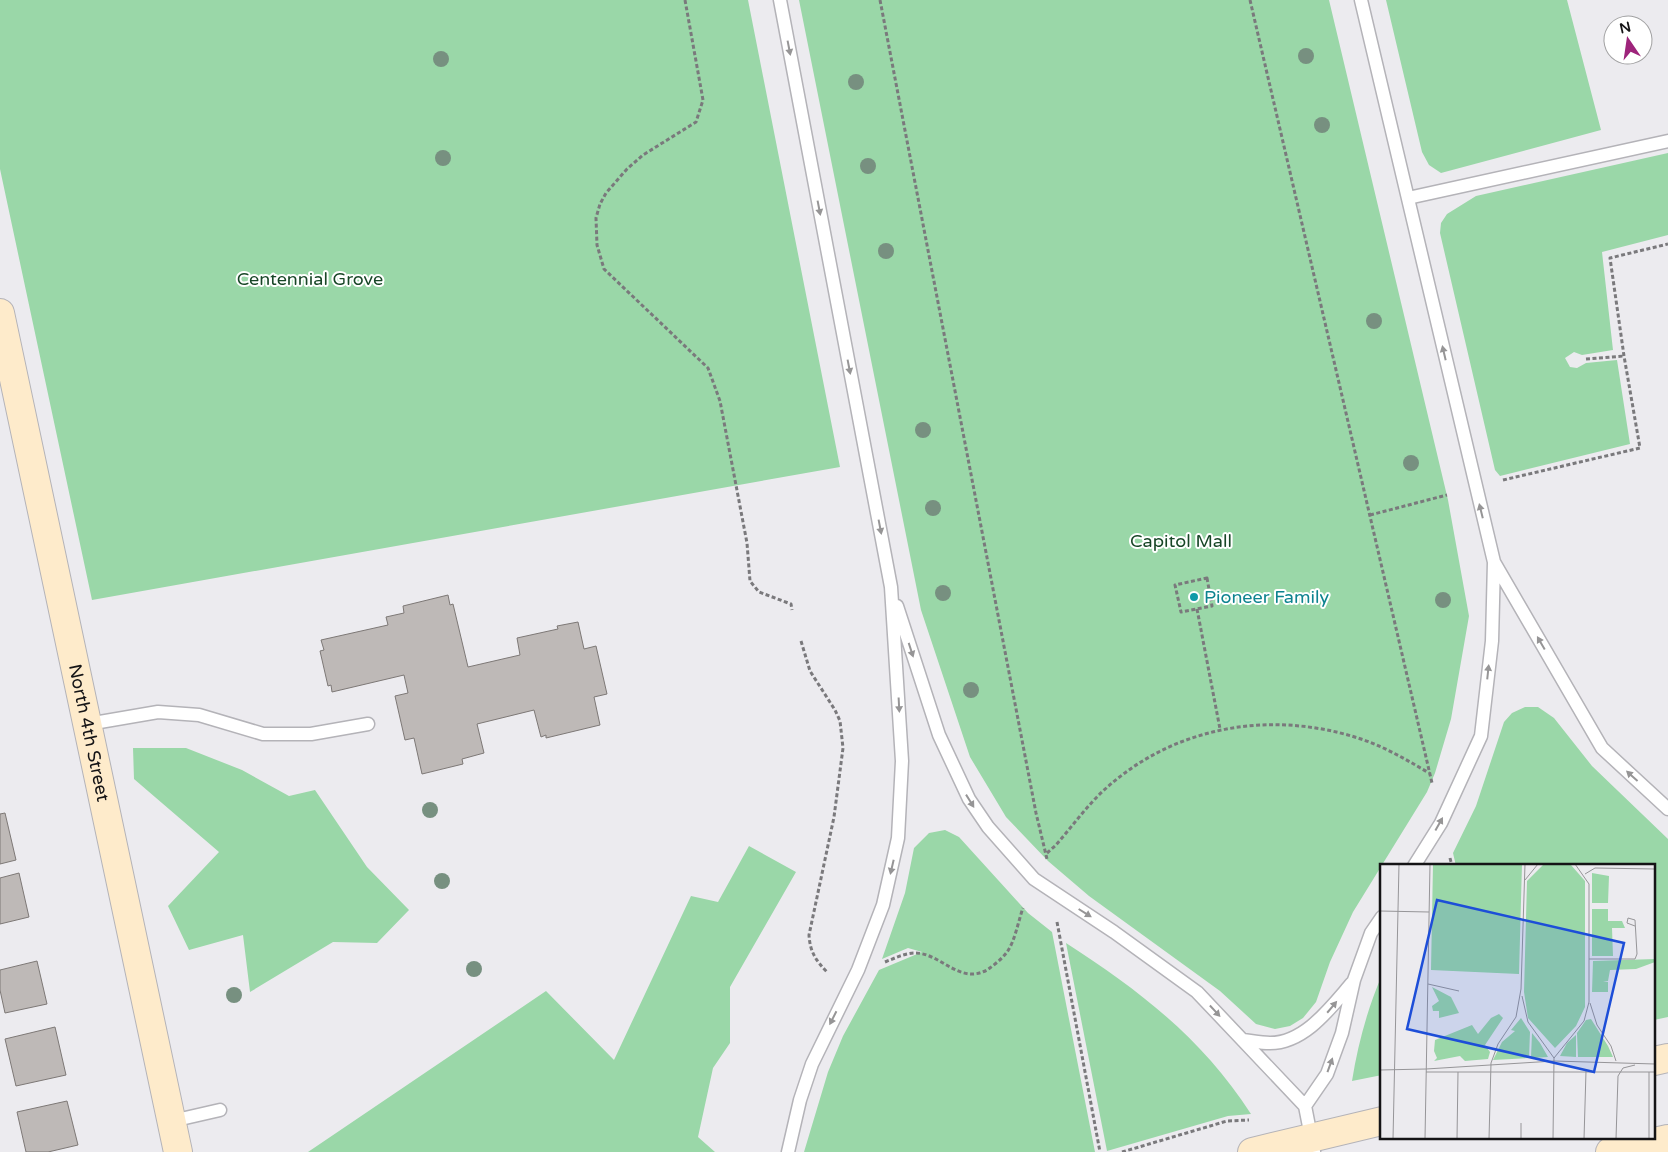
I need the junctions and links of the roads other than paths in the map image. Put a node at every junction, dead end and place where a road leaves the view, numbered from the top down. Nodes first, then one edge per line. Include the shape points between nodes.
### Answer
1 (780, 0) edge
2 (1361, 0) edge
3 (1668, 141) edge
4 (1408, 198) junction
5 (0, 313) edge
6 (1494, 562) junction
7 (891, 587) junction
8 (88, 724) junction
9 (368, 724) dead end
10 (1668, 809) edge
11 (1415, 864) edge
12 (1380, 920) edge
13 (1354, 980) junction
14 (1243, 1040) junction
15 (1305, 1106) junction
16 (220, 1110) dead end
17 (172, 1121) junction
18 (1380, 1122) edge
19 (1668, 1139) edge
20 (1312, 1144) edge
21 (178, 1152) edge
22 (788, 1152) edge
23 (1252, 1152) edge
24 (1610, 1152) edge

1 -> 7 lane
2 - 4 lane
3 - 4 lane
6 -> 4 lane
5 - 8 street, North 4th Street
10 -> 6 lane via 1602,748
11 -> 6 lane via 1440,823 1481,736 1492,641
7 -> 14 lane via 939,735 969,799 1011,854 1051,892 1114,932 1197,992
7 -> 22 lane via 902,761 898,838 883,905 858,970 812,1064
8 - 9 lane via 158,712 199,715 263,734 312,734
8 - 17 street, North 4th Street
12 - 13 lane
14 -> 13 lane via 1271,1044 1294,1038 1323,1017
15 -> 13 lane via 1327,1074 1342,1033
14 - 15 lane
15 - 20 lane
16 - 17 lane
17 - 21 street, North 4th Street
18 - 20 street
19 - 24 street
20 - 23 street

